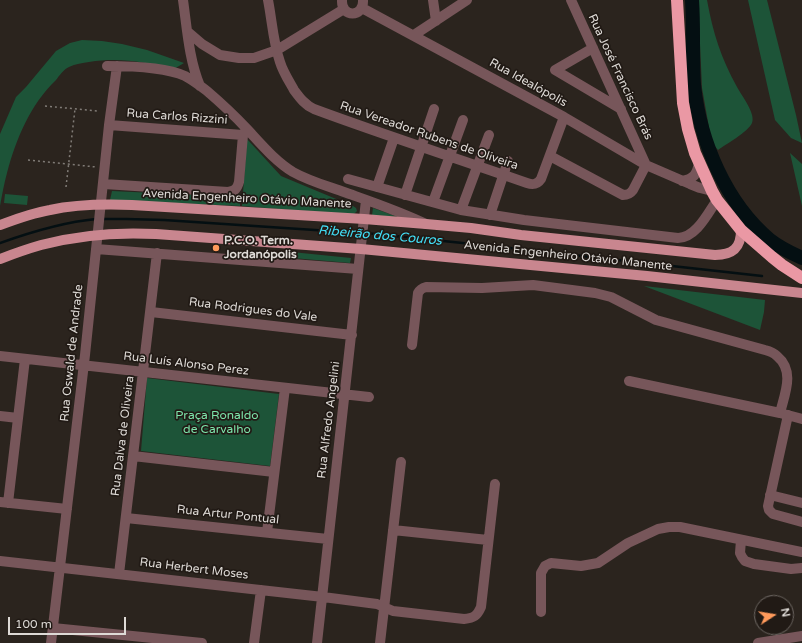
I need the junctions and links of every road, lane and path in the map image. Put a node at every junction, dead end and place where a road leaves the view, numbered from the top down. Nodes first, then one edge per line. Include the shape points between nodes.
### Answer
1 (183, 0) edge
2 (268, 0) edge
3 (433, 0) edge
4 (467, 0) edge
5 (571, 0) edge
6 (677, 0) edge
7 (363, 4) edge
8 (343, 5) edge
9 (436, 21) junction
10 (188, 32) junction
11 (414, 35) junction
12 (593, 48) junction
13 (277, 50) junction
14 (192, 62) junction
15 (179, 74) junction
16 (200, 86) junction
17 (45, 106) dead end
18 (75, 109) junction
19 (434, 109) dead end
20 (621, 109) junction
21 (98, 111) dead end
22 (564, 117) junction
23 (463, 120) dead end
24 (109, 125) junction
25 (245, 132) junction
26 (489, 135) dead end
27 (394, 138) junction
28 (422, 146) junction
29 (450, 156) junction
30 (550, 156) junction
31 (28, 160) dead end
32 (508, 161) dead end
33 (699, 163) junction
34 (68, 164) junction
35 (646, 164) junction
36 (478, 166) junction
37 (96, 167) dead end
38 (503, 174) junction
39 (348, 179) dead end
40 (682, 181) junction
41 (104, 184) junction
42 (66, 187) dead end
43 (377, 187) junction
44 (405, 195) junction
45 (715, 196) junction
46 (366, 200) junction
47 (433, 202) junction
48 (101, 208) junction
49 (461, 210) junction
50 (490, 215) junction
51 (364, 222) junction
52 (426, 224) junction
53 (0, 225) edge
54 (741, 230) junction
55 (98, 232) junction
56 (361, 245) junction
57 (96, 249) junction
58 (157, 253) junction
59 (0, 260) edge
60 (358, 268) junction
61 (802, 278) edge
62 (802, 293) edge
63 (150, 312) junction
64 (352, 335) junction
65 (412, 346) dead end
66 (0, 356) edge
67 (25, 359) junction
68 (84, 365) junction
69 (143, 372) junction
70 (629, 382) dead end
71 (285, 388) junction
72 (345, 395) junction
73 (369, 397) dead end
74 (784, 414) junction
75 (0, 416) edge
76 (18, 418) junction
77 (802, 419) edge
78 (133, 456) junction
79 (401, 462) dead end
80 (274, 472) junction
81 (494, 484) dead end
82 (770, 495) junction
83 (4, 503) edge
84 (802, 503) edge
85 (67, 509) junction
86 (126, 518) junction
87 (802, 522) edge
88 (393, 530) junction
89 (267, 532) junction
90 (328, 538) junction
91 (488, 540) junction
92 (741, 540) junction
93 (802, 552) edge
94 (0, 563) edge
95 (60, 568) junction
96 (802, 568) edge
97 (119, 574) junction
98 (261, 590) junction
99 (322, 597) junction
100 (385, 607) junction
101 (541, 612) dead end
102 (53, 628) junction
103 (802, 636) edge
104 (112, 638) edge
105 (791, 640) edge
106 (51, 643) edge
107 (202, 643) edge
108 (254, 643) edge
109 (317, 643) edge
110 (380, 643) edge
111 (758, 643) edge

1 - 10 street
2 - 13 street, Rua Vereador Rubens de Oliveira
3 - 9 street
4 - 9 street
5 - 12 street, Rua José Francisco Brás
6 - 33 highway via 683,103
7 - 8 street via 354,13 350,13
7 - 11 street, Rua Idealópolis
8 - 13 street
9 - 11 street
10 - 13 street via 224,56 247,58
10 - 14 street
11 - 22 street, Rua Idealópolis
12 - 20 street, Rua José Francisco Brás
12 - 20 street via 555,70
13 - 27 street, Rua Vereador Rubens de Oliveira via 287,78 306,106
14 - 15 street via 188,69
14 - 16 street
15 - 16 street
15 - 24 street, Rua Oswald de Andrade via 112,66
16 - 25 street via 224,105
17 - 18 path
18 - 21 path
18 - 34 path
19 - 28 street
20 - 35 street, Rua José Francisco Brás
22 - 30 street, Rua Vereador Rubens de Oliveira
22 - 35 street, Rua Idealópolis
23 - 29 street
24 - 25 street, Rua Carlos Rizzini
24 - 41 street, Rua Oswald de Andrade
25 - 41 street via 239,182 234,190 228,192
25 - 46 street via 294,172
26 - 36 street
27 - 28 street, Rua Vereador Rubens de Oliveira
27 - 43 street
28 - 29 street, Rua Vereador Rubens de Oliveira
28 - 44 street
29 - 36 street, Rua Vereador Rubens de Oliveira
29 - 47 street
30 - 35 street via 623,195 630,194 633,190
30 - 38 street, Rua Vereador Rubens de Oliveira via 541,179 536,184
31 - 34 path
32 - 38 street
33 - 40 street via 694,176
33 - 45 highway
34 - 37 path
34 - 42 path
35 - 40 street, Rua Idealópolis
36 - 38 street, Rua Vereador Rubens de Oliveira
36 - 49 street
38 - 50 street
39 - 43 street, Avenida Engenheiro Otávio Manente
40 - 45 street, Rua Idealópolis
41 - 48 street, Rua Oswald de Andrade
43 - 44 street, Avenida Engenheiro Otávio Manente
44 - 47 street, Avenida Engenheiro Otávio Manente
45 - 50 street, Avenida Engenheiro Otávio Manente via 697,229 682,238
45 - 54 highway
46 - 51 street, Rua Alfredo Angelini
46 - 52 street
47 - 49 street, Avenida Engenheiro Otávio Manente
48 - 51 main road, Avenida Engenheiro Otávio Manente via 140,205
48 - 53 main road, Avenida Engenheiro Otávio Manente via 70,206 50,209
48 - 55 street, Rua Oswald de Andrade
49 - 50 street, Avenida Engenheiro Otávio Manente
51 - 52 main road, Avenida Engenheiro Otávio Manente
51 - 56 street, Rua Alfredo Angelini
52 - 54 main road, Avenida Engenheiro Otávio Manente via 715,255 727,254 734,250 740,241
54 - 61 highway via 782,265
55 - 56 main road, Avenida Engenheiro Otávio Manente
55 - 57 street, Rua Oswald de Andrade
55 - 59 main road, Avenida Engenheiro Otávio Manente via 21,251
56 - 60 street, Rua Alfredo Angelini
56 - 62 main road, Avenida Engenheiro Otávio Manente
57 - 58 street
57 - 68 street, Rua Oswald de Andrade
58 - 60 street
58 - 63 street, Rua Dalva de Oliveira
60 - 64 street, Rua Alfredo Angelini
63 - 64 street, Rua Rodrigues do Vale
63 - 69 street, Rua Dalva de Oliveira
64 - 72 street, Rua Alfredo Angelini
65 - 74 street via 418,293 422,288 533,285 595,293 611,297 656,320 776,355 784,363 787,372
66 - 67 street, Rua Luís Alonso Perez
67 - 68 street, Rua Luís Alonso Perez
67 - 76 street
68 - 69 street, Rua Luís Alonso Perez
68 - 85 street, Rua Oswald de Andrade
69 - 71 street, Rua Luís Alonso Perez
69 - 78 street, Rua Dalva de Oliveira
70 - 74 street
71 - 72 street, Rua Luís Alonso Perez
71 - 80 street
72 - 73 street, Rua Luís Alonso Perez
72 - 90 street, Rua Alfredo Angelini
74 - 77 street
74 - 82 street
75 - 76 street
76 - 83 street
78 - 80 street
78 - 86 street, Rua Dalva de Oliveira
79 - 88 street
80 - 89 street
81 - 91 street
82 - 84 street
82 - 87 street via 768,506 773,514
83 - 85 street
85 - 95 street, Rua Oswald de Andrade
86 - 89 street, Rua Artur Pontual
86 - 97 street, Rua Dalva de Oliveira
88 - 91 street
88 - 100 street
89 - 90 street, Rua Artur Pontual
90 - 99 street, Rua Alfredo Angelini
91 - 100 street, Rua Herbert Moses via 482,607 472,618 393,611
92 - 93 street
92 - 96 street via 740,553 745,561 791,569
92 - 101 street via 669,527 628,542 598,563 581,566 545,566 541,573
94 - 95 street, Rua Herbert Moses
95 - 97 street, Rua Herbert Moses
95 - 102 street, Rua Oswald de Andrade
97 - 98 street, Rua Herbert Moses
98 - 99 street, Rua Herbert Moses
98 - 108 street
99 - 100 street, Rua Herbert Moses
99 - 109 street, Rua Alfredo Angelini
100 - 110 street
102 - 104 street
102 - 106 street, Rua Oswald de Andrade
103 - 105 street
104 - 107 street
105 - 111 street

